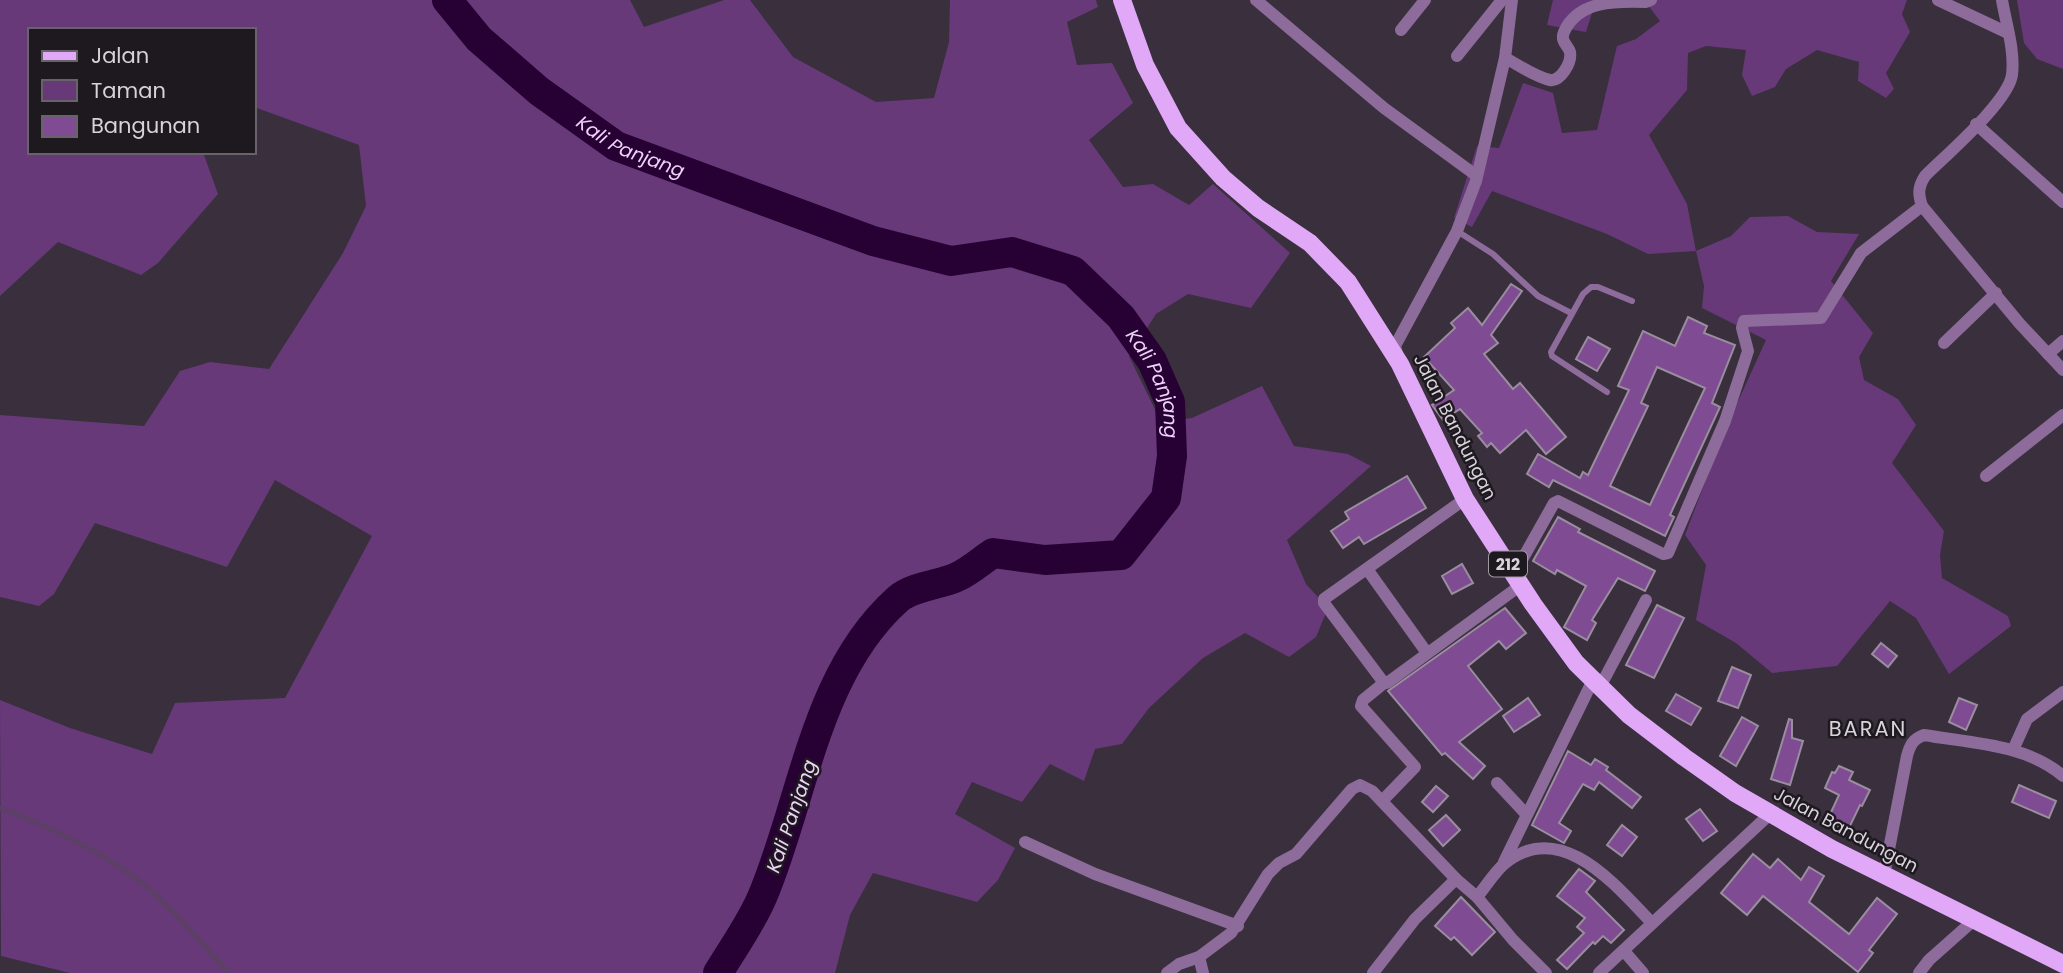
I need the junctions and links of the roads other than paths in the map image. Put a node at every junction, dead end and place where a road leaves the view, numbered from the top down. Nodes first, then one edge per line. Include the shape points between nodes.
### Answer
1 (1122, 0) edge
2 (1256, 0) edge
3 (1425, 0) edge
4 (1502, 0) edge
5 (1512, 0) edge
6 (1651, 0) edge
7 (1938, 0) edge
8 (2002, 0) edge
9 (1401, 30) dead end
10 (2008, 33) junction
11 (1457, 56) dead end
12 (1505, 58) junction
13 (1976, 124) junction
14 (1477, 176) junction
15 (2063, 202) edge
16 (1922, 206) junction
17 (1457, 231) junction
18 (1996, 293) junction
19 (1632, 301) dead end
20 (1571, 313) junction
21 (2063, 341) edge
22 (1944, 343) dead end
23 (2048, 354) junction
24 (1400, 364) junction
25 (2063, 370) edge
26 (1607, 392) dead end
27 (2063, 415) edge
28 (1986, 476) dead end
29 (1465, 499) junction
30 (1367, 569) junction
31 (1517, 579) junction
32 (1646, 600) dead end
33 (1427, 653) junction
34 (1384, 683) junction
35 (1597, 684) junction
36 (2063, 692) edge
37 (2013, 750) junction
38 (2063, 776) edge
39 (1497, 783) dead end
40 (1382, 801) junction
41 (1526, 814) junction
42 (1770, 814) junction
43 (1025, 842) dead end
44 (1502, 866) junction
45 (1884, 875) junction
46 (1455, 879) junction
47 (1477, 897) junction
48 (1974, 920) junction
49 (1652, 923) junction
50 (1238, 926) junction
51 (1625, 951) junction
52 (1199, 957) junction
53 (2063, 964) edge
54 (1167, 973) edge
55 (1203, 973) edge
56 (1373, 973) edge
57 (1546, 973) edge
58 (1599, 973) edge
59 (1643, 973) edge
60 (1919, 973) edge

1 - 24 main road, Jalan Bandungan / 212 via 1145,65 1178,128 1223,178 1336,268
2 - 14 street via 1384,108
3 - 9 street
4 - 11 street
5 - 12 street
6 - 12 street via 1609,1 1580,13 1564,32 1570,52 1557,80 1545,79
7 - 10 street
8 - 10 street
10 - 13 street via 2010,85
12 - 14 street
13 - 15 street
13 - 16 street via 1925,176 1919,189
14 - 17 street
16 - 18 street
16 - 31 street via 1861,253 1821,318 1744,321 1748,351 1668,553 1558,501
17 - 20 lane via 1493,254 1538,296
17 - 24 street via 1395,346
18 - 22 street
18 - 23 street
19 - 20 lane via 1591,287
20 - 26 lane via 1550,354
21 - 23 street
23 - 25 street
24 - 29 main road, Jalan Bandungan / 212
27 - 28 street
29 - 30 street
29 - 31 main road, Jalan Bandungan / 212
30 - 33 street
30 - 34 street via 1324,601
31 - 33 street
31 - 35 main road, Jalan Bandungan / 212 via 1576,663
32 - 35 street
33 - 34 street
34 - 40 street via 1361,706 1415,767
35 - 41 street
35 - 42 main road, Jalan Bandungan / 212 via 1684,757
36 - 37 street via 2027,719
37 - 38 street
37 - 45 street via 1924,735 1913,741
39 - 41 street
40 - 46 street
40 - 50 street via 1368,788 1352,789 1296,854 1270,871
41 - 44 street
42 - 45 main road, Jalan Bandungan / 212
42 - 49 street
43 - 50 street via 1095,874
44 - 47 street
44 - 49 street via 1528,851 1568,852 1601,872
45 - 48 main road, Jalan Bandungan / 212
46 - 47 street
46 - 56 street via 1415,919
47 - 57 street
48 - 53 main road, Jalan Bandungan / 212
48 - 60 street
49 - 51 street
50 - 52 street
51 - 58 street
51 - 59 street
52 - 54 street
52 - 55 street

